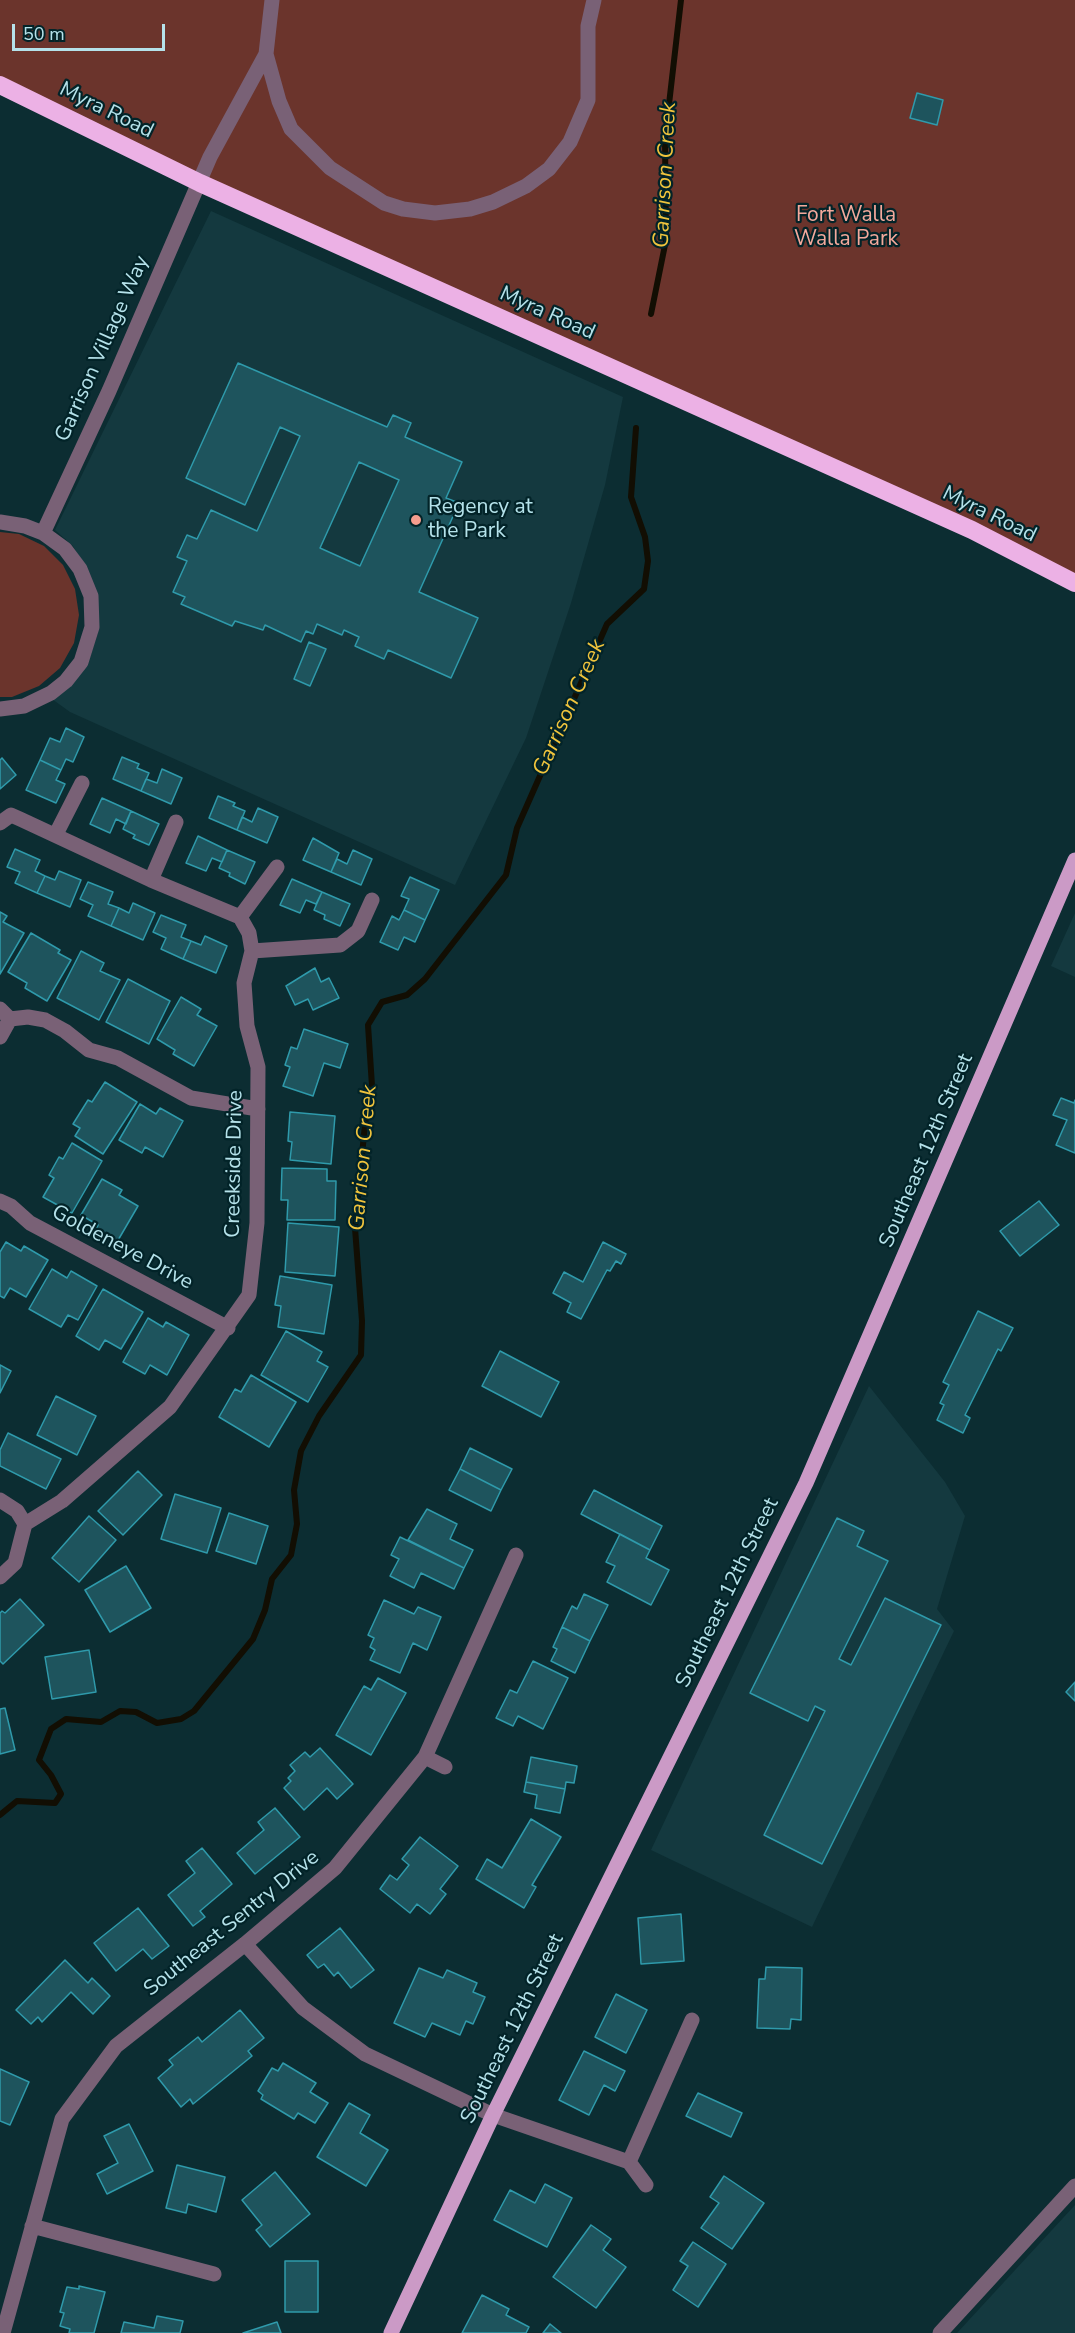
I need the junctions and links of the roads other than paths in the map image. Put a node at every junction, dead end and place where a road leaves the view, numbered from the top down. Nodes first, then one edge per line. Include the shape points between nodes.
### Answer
1 (272, 0) edge
2 (594, 0) edge
3 (266, 54) junction
4 (0, 85) edge
5 (200, 183) junction
6 (0, 522) edge
7 (43, 533) junction
8 (1075, 583) edge
9 (0, 709) edge
10 (81, 783) dead end
11 (176, 822) dead end
12 (0, 823) edge
13 (56, 834) junction
14 (1075, 860) edge
15 (277, 867) dead end
16 (151, 880) junction
17 (372, 900) dead end
18 (240, 917) junction
19 (252, 951) junction
20 (5, 1014) edge
21 (0, 1037) edge
22 (258, 1109) junction
23 (0, 1201) edge
24 (228, 1328) junction
25 (0, 1500) edge
26 (25, 1524) junction
27 (516, 1555) dead end
28 (0, 1577) edge
29 (425, 1756) junction
30 (445, 1767) dead end
31 (245, 1944) junction
32 (692, 2020) dead end
33 (493, 2115) junction
34 (629, 2162) junction
35 (646, 2185) dead end
36 (1075, 2186) edge
37 (32, 2226) junction
38 (214, 2274) dead end
39 (3, 2333) edge
40 (391, 2333) edge
41 (940, 2333) edge

1 - 3 street
2 - 3 street via 588,26 588,100 570,142 549,169 526,186 470,208 435,213 403,209 384,203 330,168 291,129
3 - 5 street, Garrison Village Way
4 - 5 highway, Myra Road
5 - 7 street, Garrison Village Way
5 - 8 highway, Myra Road via 972,530
6 - 7 street
7 - 9 street via 65,549 80,568 91,596 88,646 81,662 51,693 24,706
10 - 13 street
11 - 16 street
12 - 13 street via 11,815
13 - 16 street
14 - 33 main road, Southeast 12th Street via 806,1484
15 - 18 street
16 - 18 street
17 - 19 street via 358,931 340,945
18 - 19 street via 249,933
19 - 22 street, Creekside Drive via 244,984 247,1026 258,1067
20 - 21 street
20 - 22 street via 45,1020 89,1050 118,1058 191,1098
22 - 24 street, Creekside Drive via 257,1223 249,1295
23 - 24 street, Goldeneye Drive via 30,1223
24 - 26 street, Creekside Drive via 170,1407 62,1501
25 - 26 street via 17,1511
26 - 28 street via 15,1563
27 - 29 street, Southeast Sentry Drive
29 - 30 street
29 - 31 street, Southeast Sentry Drive via 334,1868
31 - 33 street via 303,2008 365,2054
31 - 37 street, Southeast Sentry Drive via 116,2046 62,2119
32 - 34 street
33 - 34 street
33 - 40 main road, Southeast 12th Street
34 - 35 street
36 - 41 street
37 - 38 street
37 - 39 street, Southeast Sentry Drive

